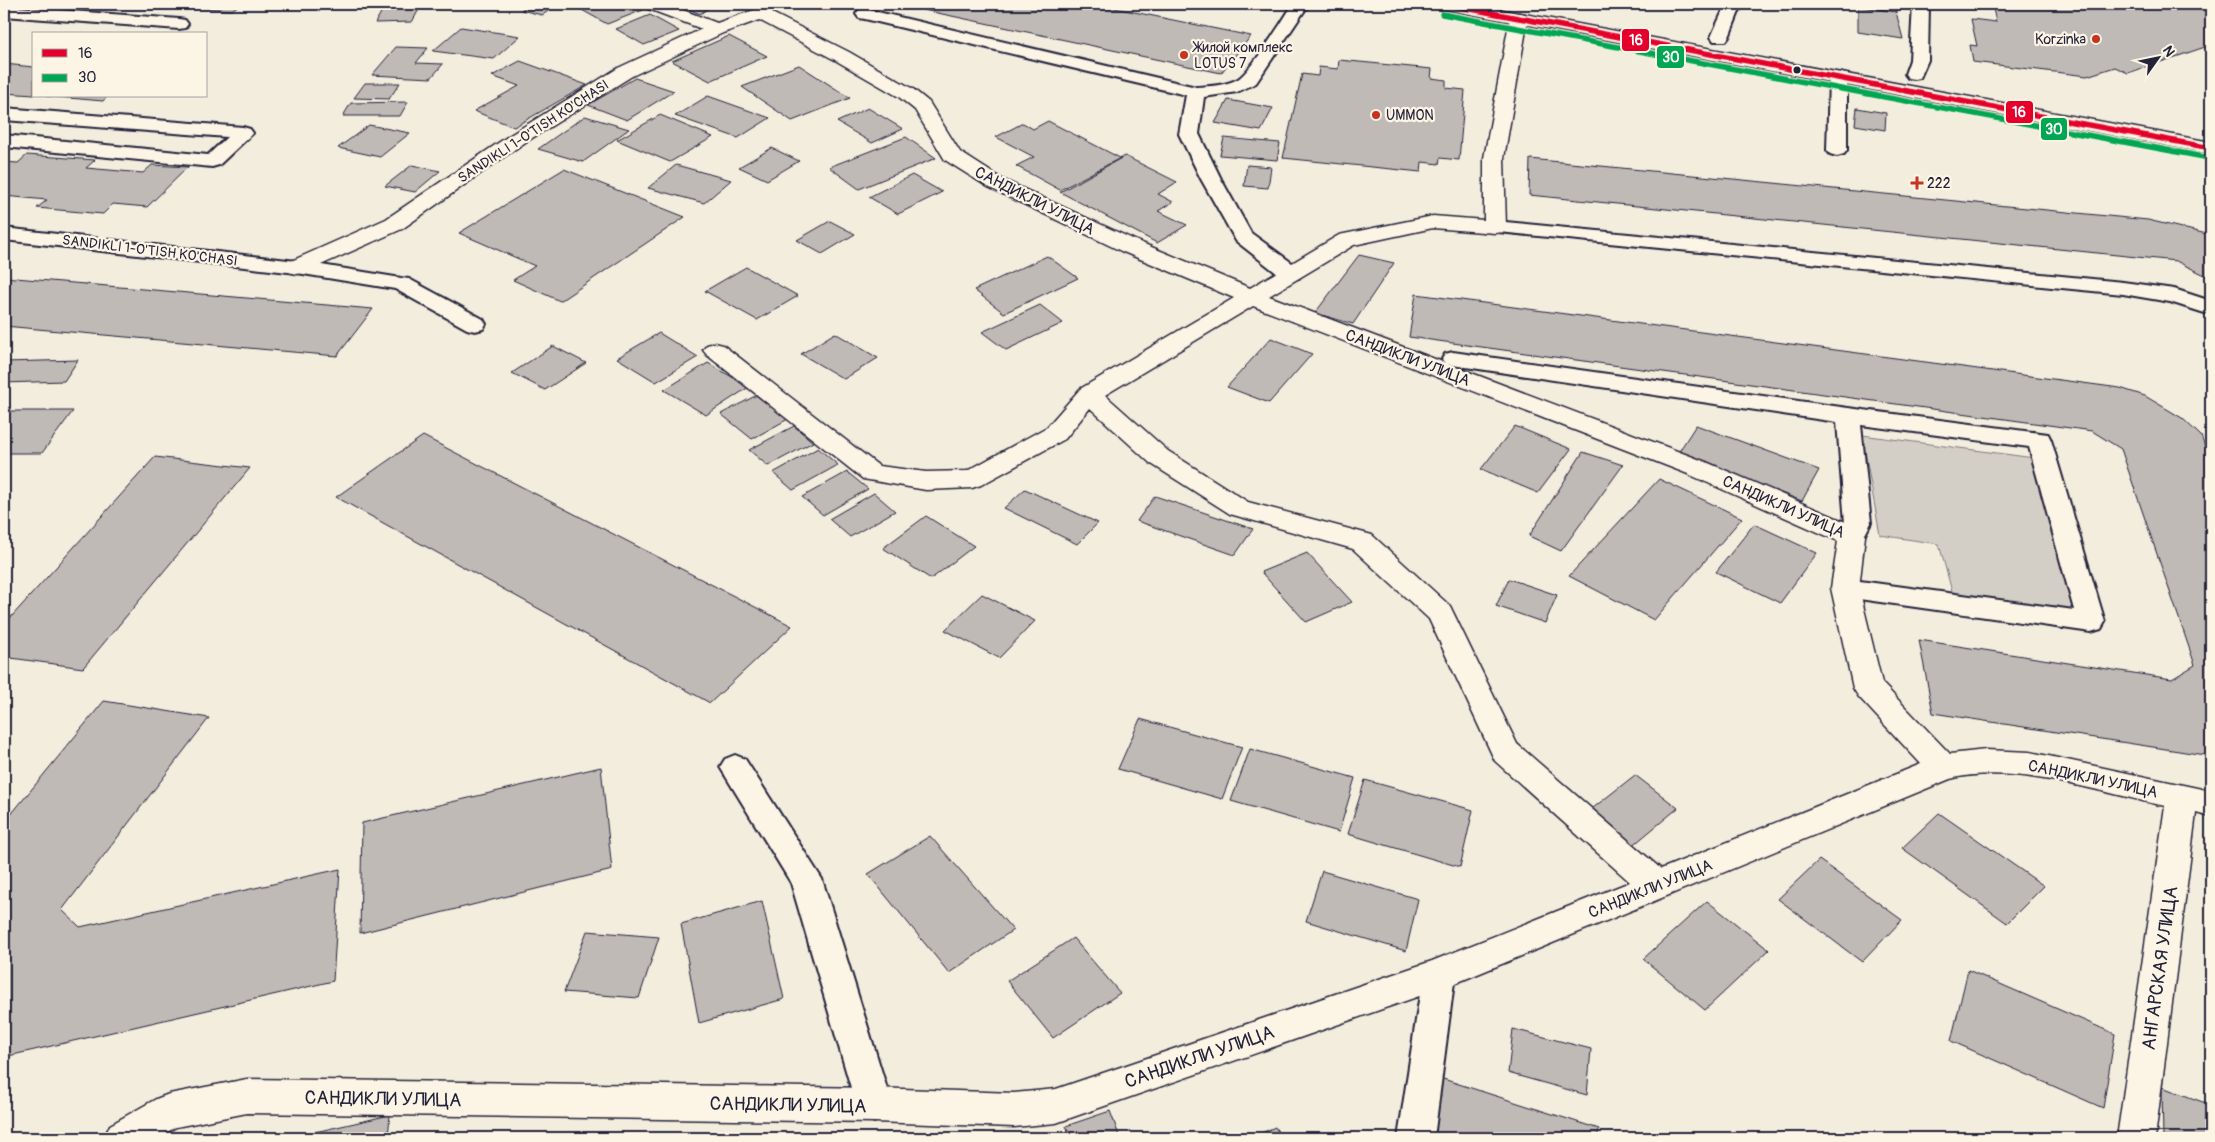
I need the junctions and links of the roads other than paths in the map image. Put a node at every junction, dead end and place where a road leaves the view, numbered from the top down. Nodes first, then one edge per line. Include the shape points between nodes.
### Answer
1 (652, 4) edge
2 (1301, 4) edge
3 (1444, 4) edge
4 (1734, 4) edge
5 (1921, 4) edge
6 (767, 9) edge
7 (1522, 9) edge
8 (4, 11) edge
9 (865, 14) dead end
10 (180, 24) dead end
11 (717, 29) junction
12 (1724, 44) junction
13 (1895, 70) dead end
14 (1914, 74) junction
15 (1838, 78) junction
16 (1196, 92) junction
17 (4, 114) edge
18 (2211, 131) edge
19 (4, 141) edge
20 (2211, 148) edge
21 (1837, 150) dead end
22 (1495, 227) junction
23 (4, 234) edge
24 (297, 267) junction
25 (1291, 273) junction
26 (1251, 296) junction
27 (2211, 308) edge
28 (475, 324) dead end
29 (715, 350) dead end
30 (1453, 359) dead end
31 (1089, 394) junction
32 (1848, 416) junction
33 (1852, 536) junction
34 (1845, 588) junction
35 (735, 767) dead end
36 (1944, 768) junction
37 (2197, 801) edge
38 (1656, 885) junction
39 (1439, 974) junction
40 (874, 1105) junction
41 (123, 1138) edge
42 (1416, 1138) edge
43 (2136, 1138) edge

1 - 11 street
2 - 16 lane via 1242,85
3 - 7 street
4 - 12 lane
5 - 14 lane via 1919,60
6 - 11 street, SANDIKLI 1-O'TISH KO'CHASI
6 - 26 street, САНДИКЛИ УЛИЦА via 906,93 922,106 952,156 995,183 1129,246
7 - 12 street
7 - 12 street via 1696,33
7 - 22 street via 1494,158
8 - 10 lane
9 - 16 lane
11 - 24 street, SANDIKLI 1-O'TISH KO'CHASI via 625,72 514,141 394,224
12 - 15 street
13 - 14 street
14 - 18 street
15 - 20 street
15 - 21 lane
16 - 25 lane via 1189,134 1211,179 1243,237
17 - 19 lane via 243,133 212,161
22 - 25 street via 1433,222 1348,240
22 - 27 lane via 2122,288 2174,296
23 - 24 lane, SANDIKLI 1-O'TISH KO'CHASI
24 - 28 lane, SANDIKLI 1-O'TISH KO'CHASI via 401,284
25 - 26 street
26 - 31 street
26 - 33 street, САНДИКЛИ УЛИЦА via 1697,468
29 - 31 street via 872,473 926,481 972,479 1056,433
30 - 32 lane
31 - 38 street via 1159,456 1239,508 1362,542 1440,613 1506,752
32 - 33 lane via 1858,523
32 - 34 lane via 2039,440 2091,622
33 - 34 street, САНДИКЛИ УЛИЦА
34 - 36 street, САНДИКЛИ УЛИЦА via 1868,688
35 - 40 lane via 806,879
36 - 37 street, САНДИКЛИ УЛИЦА via 1981,761 2030,764
36 - 38 street, САНДИКЛИ УЛИЦА
37 - 43 street, АНГАРСКАЯ УЛИЦА
38 - 39 street, САНДИКЛИ УЛИЦА
39 - 40 street, САНДИКЛИ УЛИЦА via 1056,1106 1014,1110
39 - 42 lane
40 - 41 street, САНДИКЛИ УЛИЦА via 247,1096 169,1111

